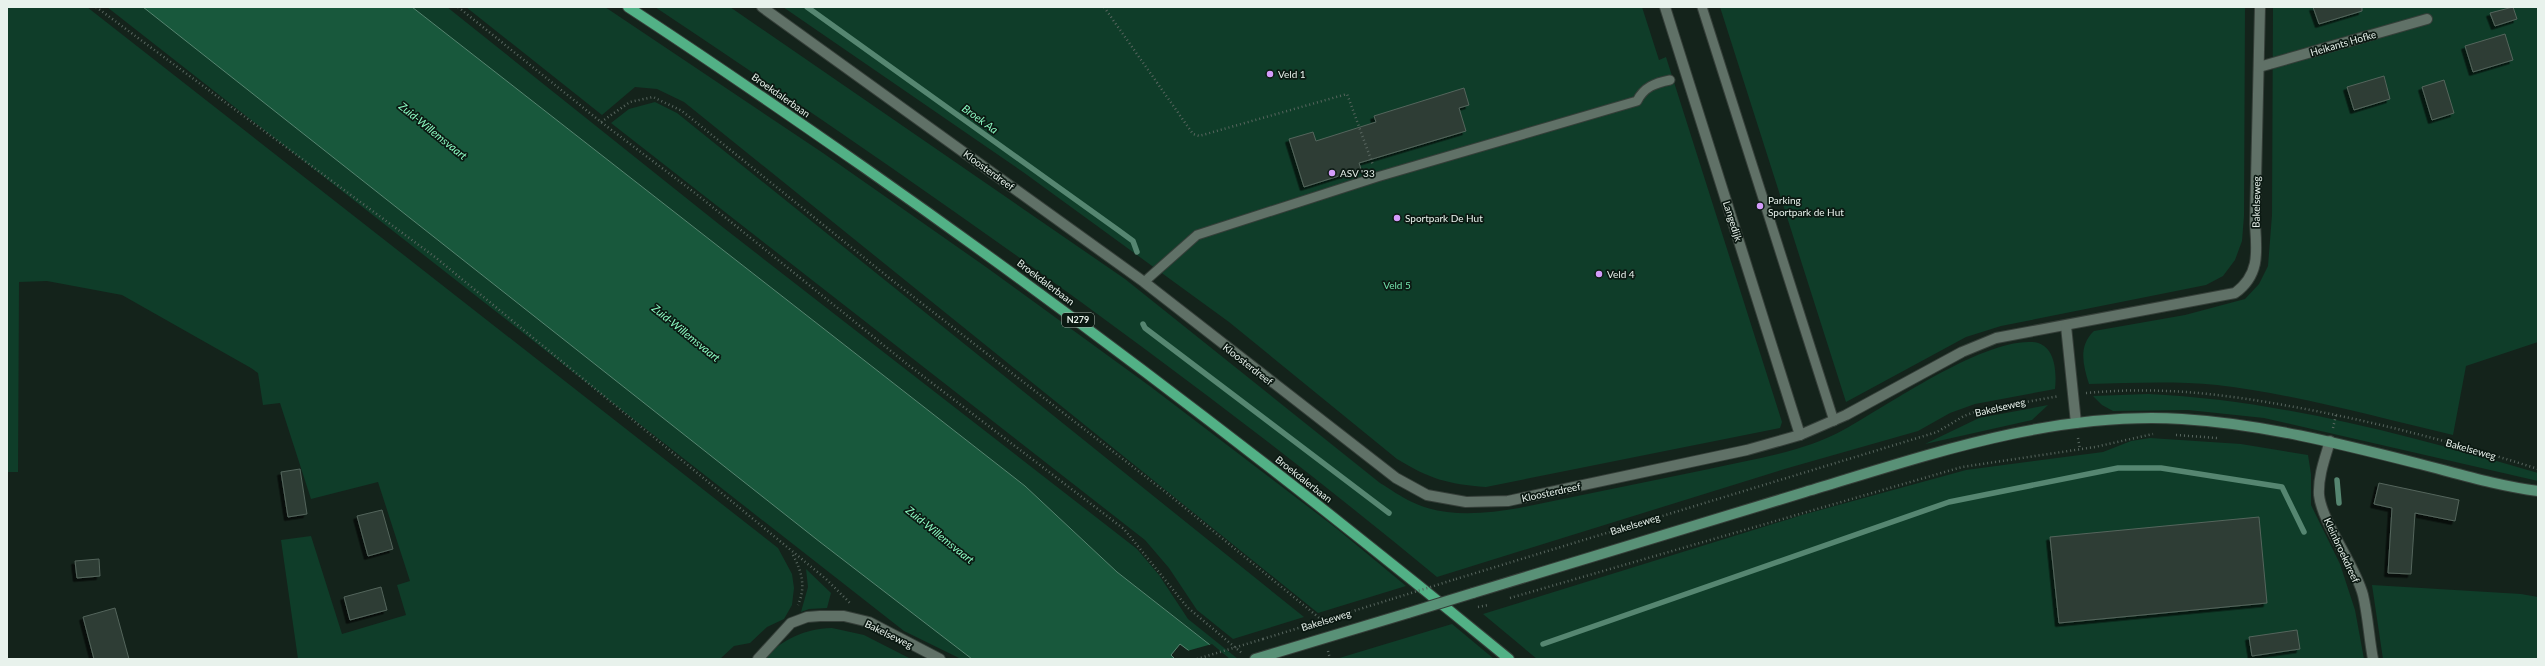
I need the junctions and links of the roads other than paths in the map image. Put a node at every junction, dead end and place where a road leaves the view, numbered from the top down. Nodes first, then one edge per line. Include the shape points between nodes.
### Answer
1 (628, 7) edge
2 (762, 7) edge
3 (1665, 7) edge
4 (1702, 7) edge
5 (2260, 7) edge
6 (2427, 19) dead end
7 (2259, 67) junction
8 (1670, 80) dead end
9 (1144, 282) junction
10 (2066, 326) junction
11 (1834, 421) junction
12 (2076, 423) junction
13 (1800, 435) junction
14 (2330, 441) junction
15 (2538, 491) edge
16 (758, 659) edge
17 (940, 659) edge
18 (1255, 659) edge
19 (1509, 659) edge
20 (2373, 659) edge

1 - 19 main road, Broekdalerbaan / N279 via 706,57 1016,274 1176,394 1416,582
2 - 9 street, Kloosterdreef
3 - 13 street, Langedijk
4 - 11 lane
5 - 7 street, Bakelseweg
6 - 7 street, Heikants Hofke
7 - 10 street, Bakelseweg via 2255,224 2257,257 2250,278 2234,293 2222,297
8 - 9 lane via 1656,82 1643,90 1637,101 1378,176 1197,235
9 - 13 street, Kloosterdreef via 1396,478 1427,495 1466,502 1508,501 1747,450
10 - 11 street, Bakelseweg via 1996,338 1979,344
10 - 12 street
11 - 13 street, Kloosterdreef
12 - 14 street, Bakelseweg via 2145,418 2199,420 2248,425
12 - 18 street, Bakelseweg, bridge via 1958,446
14 - 15 street, Bakelseweg
14 - 20 street, Kleinbroekdreef via 2321,469 2319,496 2323,510 2363,595
16 - 17 street, Bakelseweg via 791,623 806,617 844,616 870,622

